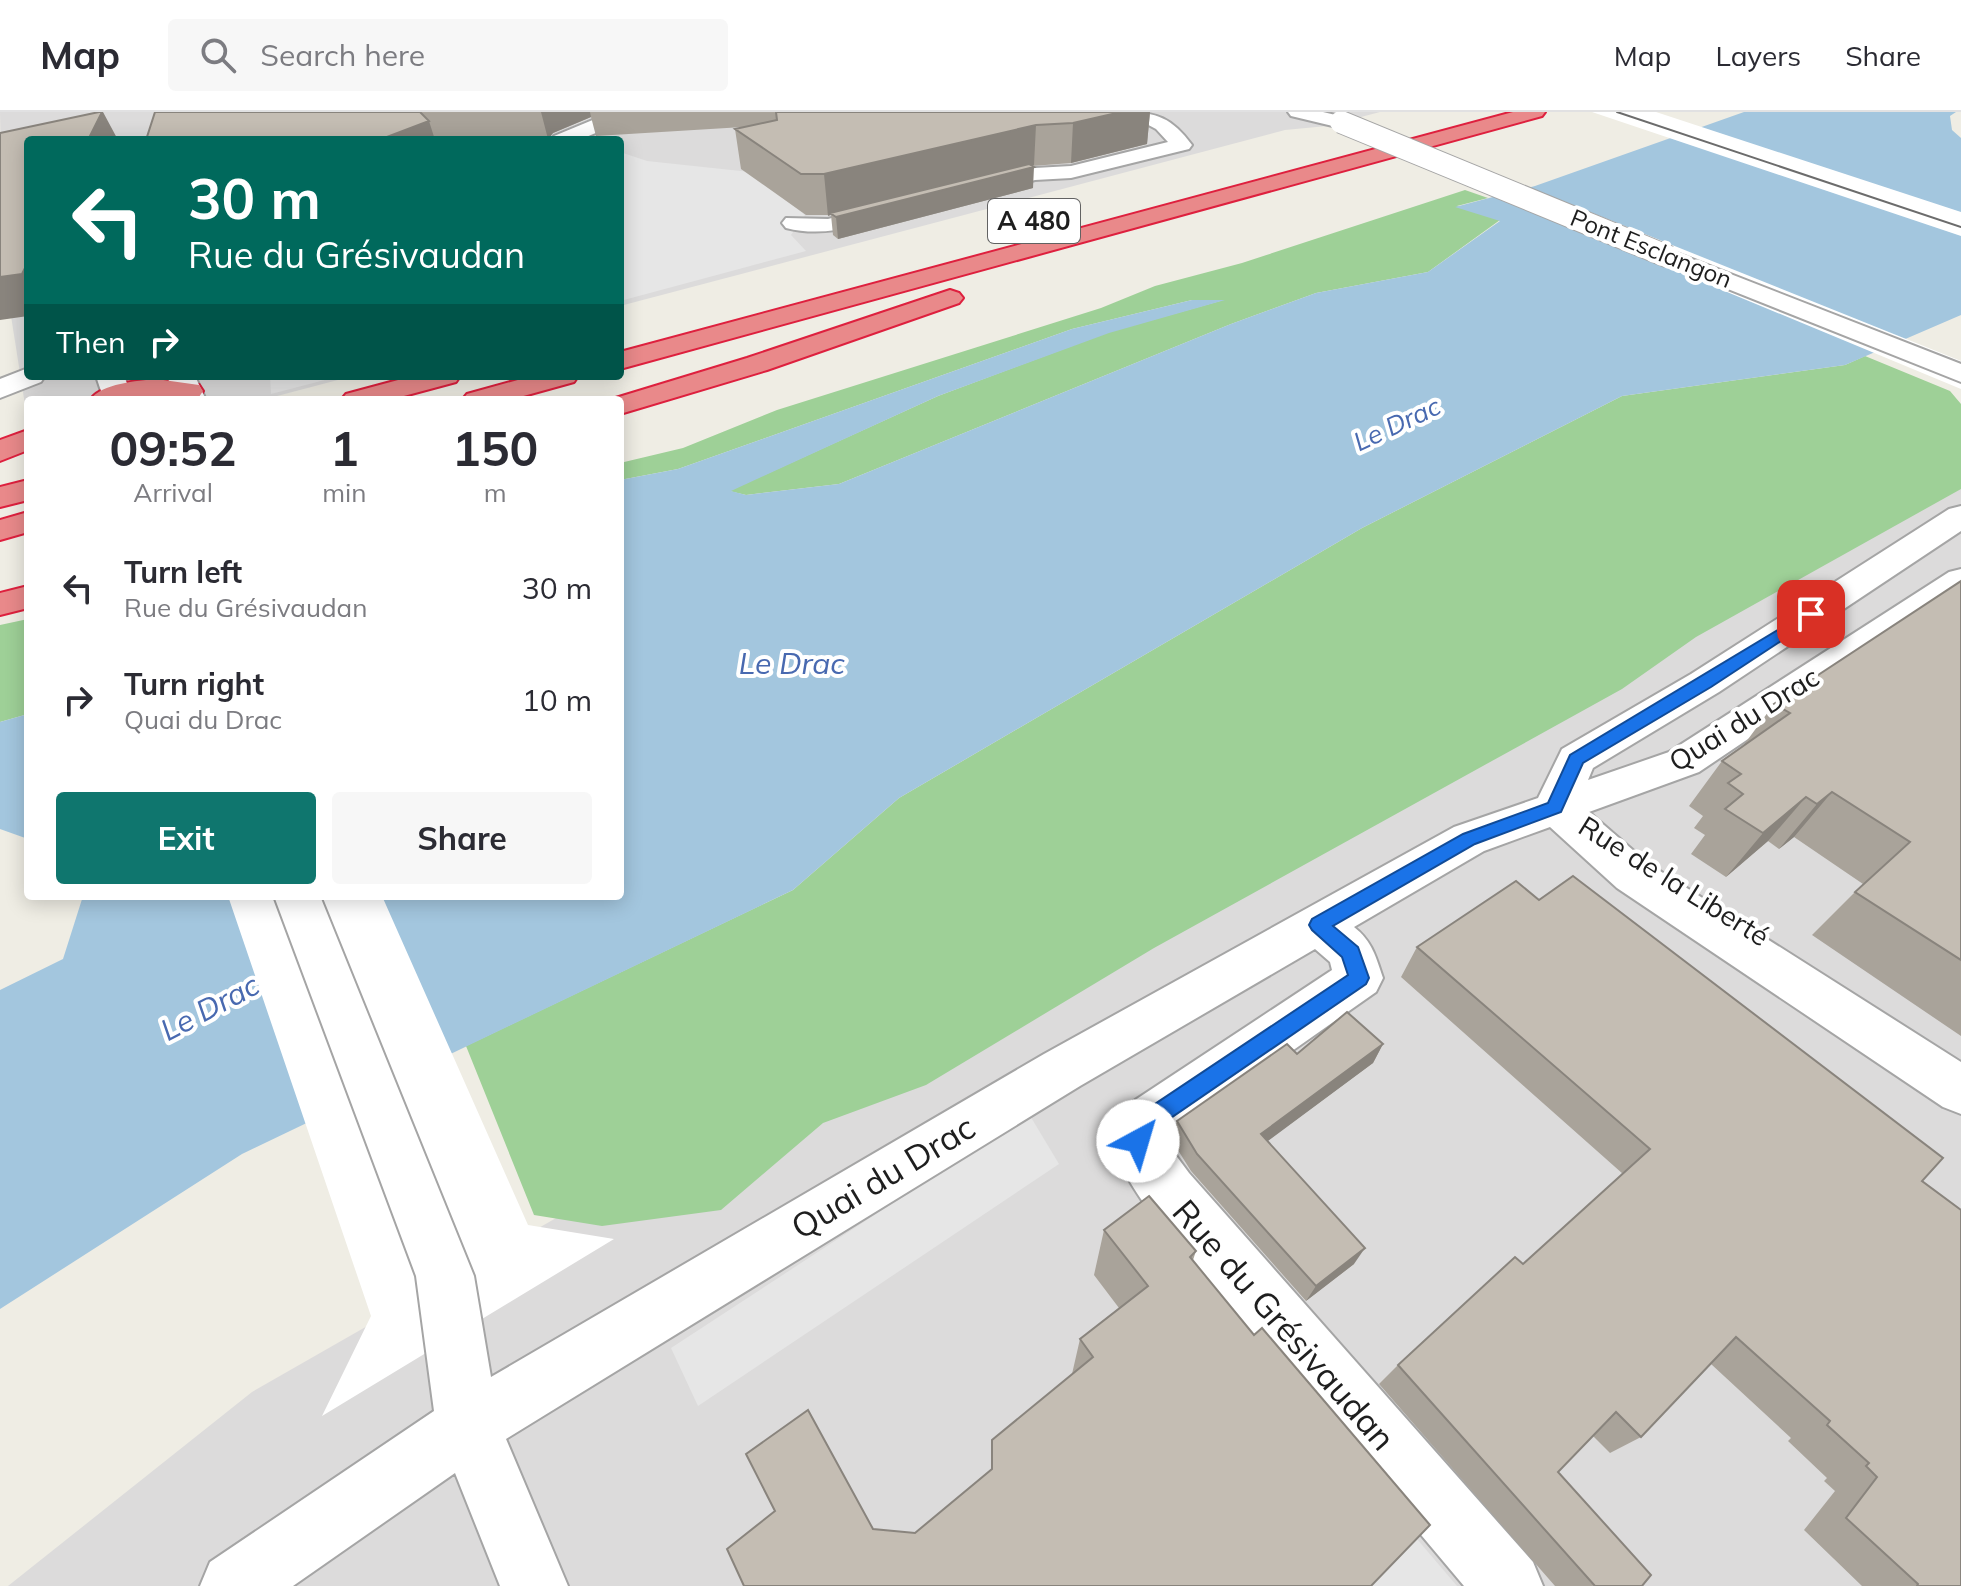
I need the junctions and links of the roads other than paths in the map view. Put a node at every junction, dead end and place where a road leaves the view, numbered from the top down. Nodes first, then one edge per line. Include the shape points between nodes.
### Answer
1 (629, 112) edge
2 (1134, 112) edge
3 (1298, 112) edge
4 (1315, 112) edge
5 (1535, 112) edge
6 (1341, 122) junction
7 (1403, 124) dead end
8 (571, 136) edge
9 (1328, 144) dead end
10 (1358, 162) junction
11 (961, 193) edge
12 (917, 204) edge
13 (794, 223) dead end
14 (624, 360) edge
15 (1961, 374) edge
16 (24, 379) edge
17 (431, 380) edge
18 (550, 380) edge
19 (0, 389) edge
20 (187, 389) edge
21 (113, 393) edge
22 (371, 396) edge
23 (492, 396) edge
24 (624, 404) edge
25 (24, 441) edge
26 (0, 452) edge
27 (24, 491) edge
28 (0, 497) edge
29 (1961, 516) edge
30 (24, 523) edge
31 (0, 530) edge
32 (1961, 580) edge
33 (24, 598) edge
34 (0, 604) edge
35 (1555, 807) junction
36 (299, 900) edge
37 (1319, 925) junction
38 (1961, 1078) edge
39 (1961, 1090) edge
40 (468, 1426) junction
41 (234, 1586) edge
42 (534, 1586) edge
43 (1509, 1586) edge

1 - 8 street
2 - 11 street via 1163,125 1182,145
3 - 6 street
4 - 6 street
5 - 10 highway, A 480
6 - 15 street, Pont Esclangon, bridge
7 - 9 highway
10 - 14 highway, A 480
10 - 24 highway via 1289,191
12 - 13 street via 828,226
16 - 19 street
17 - 22 highway
18 - 23 highway
20 - 21 highway via 164,386
25 - 26 highway
27 - 28 highway
29 - 35 street, Quai du Drac via 1705,683 1576,759
30 - 31 highway
32 - 35 street, Quai du Drac via 1684,762
33 - 34 highway
35 - 37 street, Quai du Drac via 1469,839
35 - 38 street, Rue de la Liberté via 1650,859 1850,994
35 - 39 street, Rue de la Liberté via 1633,876
36 - 40 street via 445,1276
37 - 40 street, Quai du Drac via 1062,1070
37 - 43 street, Rue du Grésivaudan via 1351,952 1359,978 1142,1125 1138,1141 1169,1192
40 - 41 street, Quai du Drac
40 - 42 street

